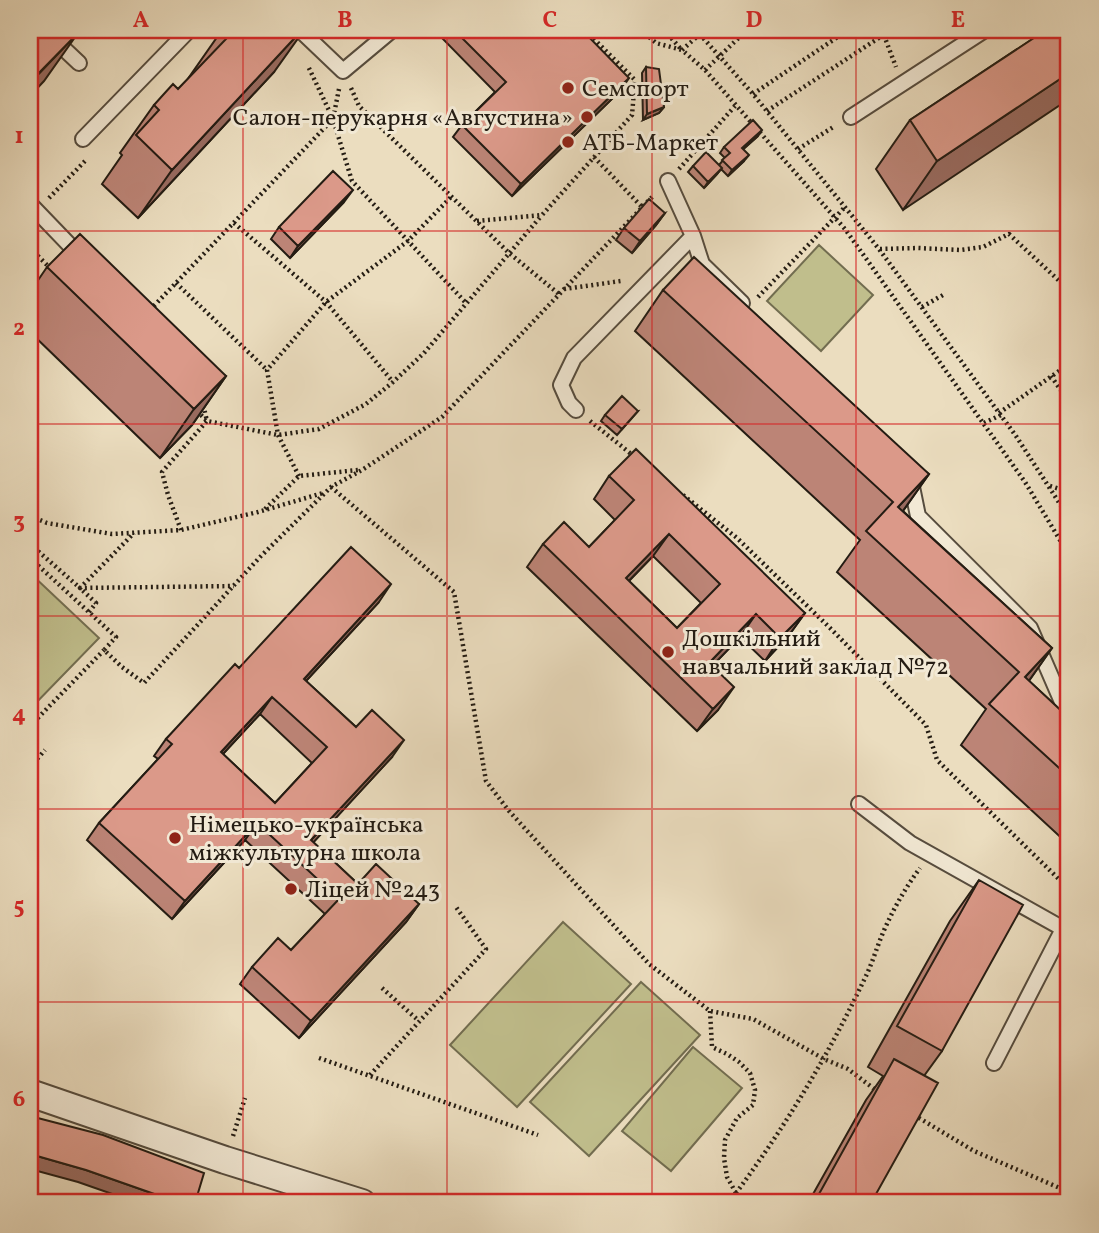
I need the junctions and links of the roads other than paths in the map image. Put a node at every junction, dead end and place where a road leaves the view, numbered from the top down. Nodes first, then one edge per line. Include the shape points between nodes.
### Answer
1 (44, 30) edge
2 (189, 30) edge
3 (300, 30) edge
4 (392, 30) edge
5 (985, 30) edge
6 (79, 63) dead end
7 (851, 117) road end
8 (83, 139) dead end
9 (668, 181) road end
10 (30, 204) edge
11 (693, 236) junction
12 (94, 270) edge
13 (752, 313) edge
14 (576, 410) road end
15 (908, 464) edge
16 (1069, 710) edge
17 (859, 804) dead end
18 (1066, 931) edge
19 (994, 1063) dead end
20 (30, 1093) edge
21 (362, 1203) edge

1 - 6 lane
2 - 8 lane
3 - 4 lane via 343,71
5 - 7 lane
9 - 11 lane
10 - 12 lane
11 - 13 lane via 702,264
11 - 14 lane via 574,358 561,385
15 - 16 lane via 918,516 1030,628
17 - 18 lane via 910,843
18 - 19 lane
20 - 21 street

